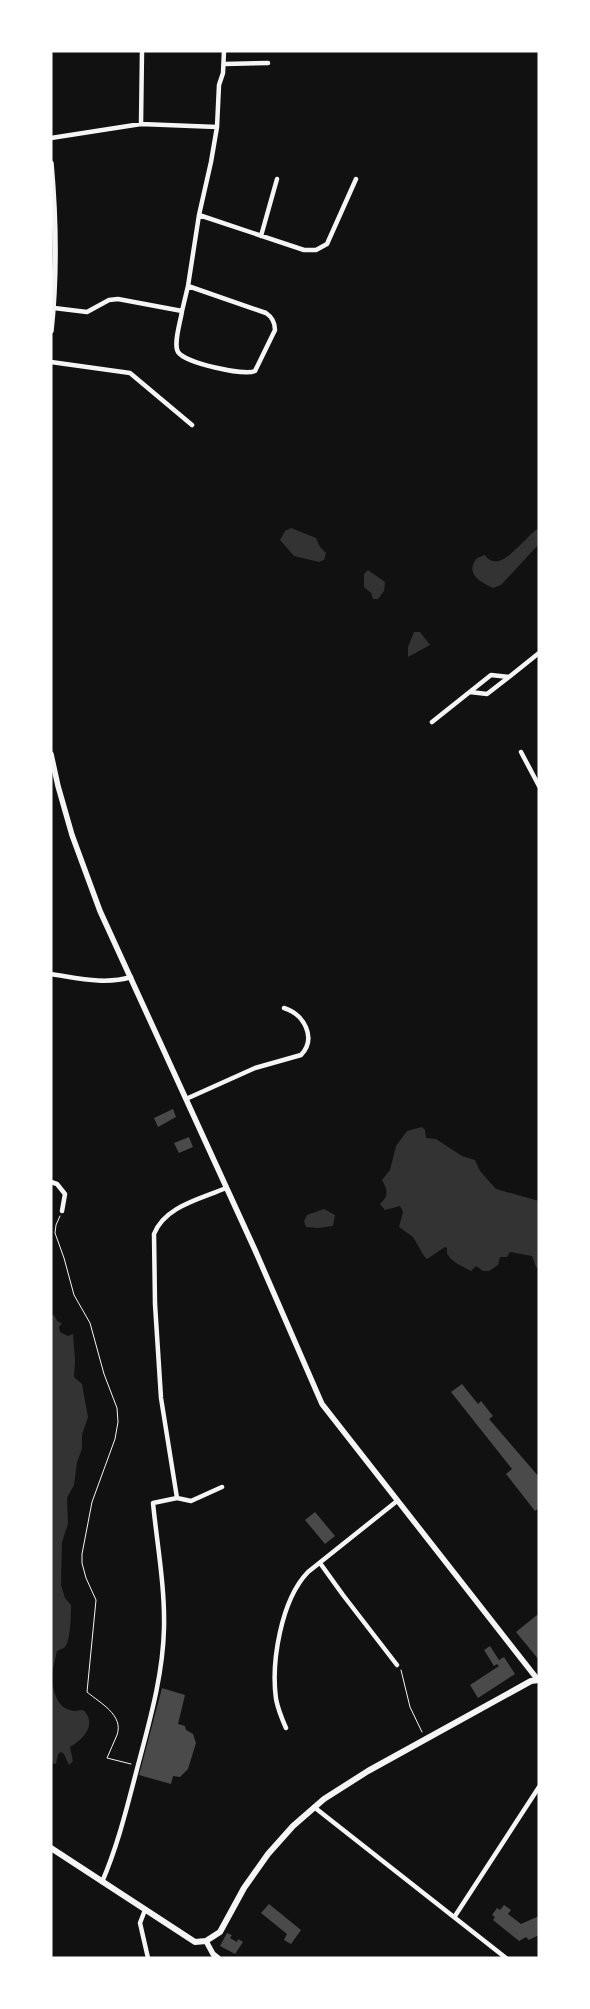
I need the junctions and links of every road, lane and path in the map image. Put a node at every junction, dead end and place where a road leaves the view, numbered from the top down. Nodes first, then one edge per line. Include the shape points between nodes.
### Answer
1 (142, 51) edge
2 (224, 51) edge
3 (268, 63) dead end
4 (224, 64) junction
5 (141, 124) junction
6 (217, 127) junction
7 (51, 138) edge
8 (51, 163) edge
9 (277, 179) dead end
10 (356, 179) dead end
11 (199, 215) junction
12 (261, 236) junction
13 (188, 286) junction
14 (54, 308) junction
15 (182, 311) junction
16 (51, 331) edge
17 (51, 362) edge
18 (192, 425) dead end
19 (539, 653) edge
20 (509, 677) junction
21 (470, 692) junction
22 (432, 722) dead end
23 (521, 752) dead end
24 (51, 754) edge
25 (539, 786) edge
26 (51, 974) edge
27 (131, 977) junction
28 (284, 1008) dead end
29 (186, 1099) junction
30 (51, 1182) edge
31 (226, 1188) junction
32 (62, 1211) dead end
33 (59, 1218) dead end
34 (222, 1487) dead end
35 (177, 1498) junction
36 (397, 1501) junction
37 (320, 1563) junction
38 (397, 1665) joint
39 (538, 1680) edge
40 (286, 1728) dead end
41 (426, 1740) junction
42 (138, 1766) junction
43 (539, 1787) edge
44 (314, 1807) junction
45 (51, 1848) edge
46 (102, 1882) junction
47 (144, 1910) junction
48 (455, 1916) junction
49 (206, 1941) junction
50 (148, 1958) edge
51 (218, 1958) edge
52 (506, 1958) edge

1 - 5 street
2 - 4 street
3 - 4 street
4 - 6 street via 219,85
5 - 6 street
5 - 7 street
6 - 11 street
8 - 14 street via 55,233
9 - 12 street
10 - 12 street via 327,244 316,250 304,250
11 - 12 street
11 - 13 street
13 - 15 street
13 - 15 street via 266,313 271,316 275,330 255,371 239,373 180,355 176,343
14 - 15 street via 87,312 109,300 118,299
14 - 16 street
17 - 18 street via 130,372
19 - 20 street
20 - 21 street via 487,694
20 - 21 street via 491,674
21 - 22 street
23 - 25 street
24 - 27 street via 86,874
26 - 27 street via 106,981
27 - 29 street
28 - 29 street via 297,1013 307,1032 308,1043 302,1056 255,1068
29 - 31 street
30 - 32 street via 65,1194
31 - 35 street via 173,1210 154,1234 161,1398
31 - 36 street via 322,1404
33 - 42 path via 55,1233 74,1295 90,1323 117,1408 118,1422 92,1502 82,1554 85,1573 96,1600 87,1692 114,1713 117,1721 118,1733 107,1758
34 - 35 street via 190,1500
35 - 42 street via 153,1503 164,1639 157,1691
36 - 37 street
36 - 39 street
37 - 38 street
37 - 40 street via 297,1586 282,1620 276,1691
38 - 41 path via 410,1707
39 - 41 main road
41 - 44 main road via 340,1787
42 - 46 street via 118,1843
43 - 48 street
44 - 48 street
44 - 49 main road via 270,1852 244,1888 220,1932
45 - 46 main road
46 - 47 main road
47 - 49 main road via 195,1942
47 - 50 street via 140,1923
48 - 52 street
49 - 51 street

